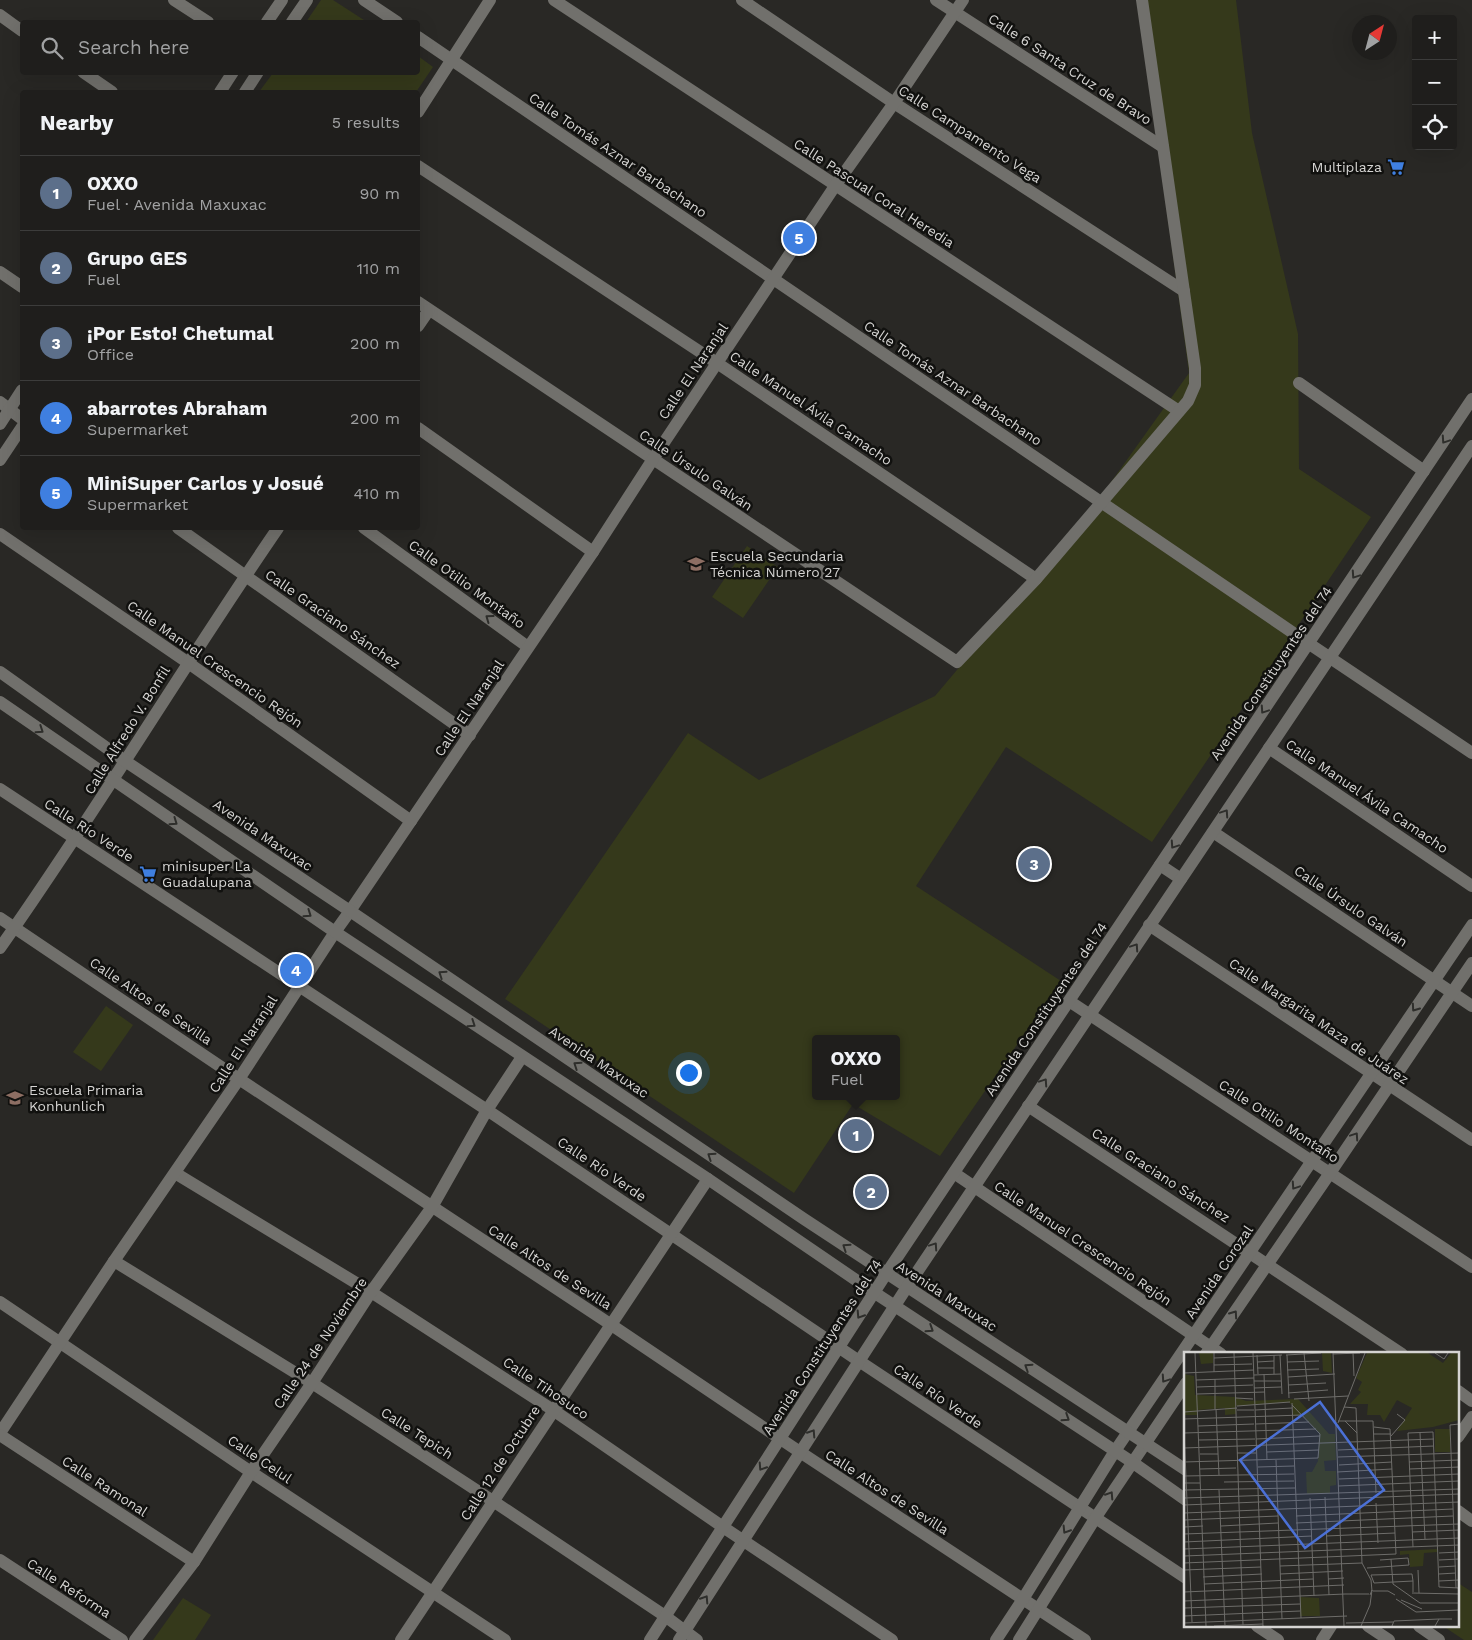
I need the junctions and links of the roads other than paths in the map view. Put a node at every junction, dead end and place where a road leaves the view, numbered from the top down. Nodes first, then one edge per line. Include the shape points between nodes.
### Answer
1 (174, 0) edge
2 (282, 0) edge
3 (307, 0) edge
4 (364, 0) edge
5 (490, 0) edge
6 (554, 0) edge
7 (742, 0) edge
8 (936, 0) edge
9 (963, 0) edge
10 (1140, 2) edge
11 (956, 13) junction
12 (0, 15) edge
13 (205, 20) edge
14 (268, 20) edge
15 (293, 20) edge
16 (394, 20) edge
17 (20, 30) edge
18 (420, 38) edge
19 (451, 60) junction
20 (87, 75) edge
21 (231, 75) edge
22 (256, 75) edge
23 (109, 90) edge
24 (221, 90) edge
25 (246, 90) edge
26 (894, 104) junction
27 (420, 109) edge
28 (1163, 147) junction
29 (420, 167) edge
30 (835, 186) junction
31 (0, 272) edge
32 (773, 279) junction
33 (20, 286) edge
34 (1184, 291) junction
35 (420, 303) edge
36 (429, 310) junction
37 (420, 323) edge
38 (717, 363) junction
39 (1299, 383) dead end
40 (20, 392) edge
41 (1472, 399) edge
42 (5, 406) edge
43 (1179, 411) junction
44 (20, 417) edge
45 (0, 424) edge
46 (420, 429) edge
47 (20, 430) edge
48 (1472, 446) edge
49 (653, 459) junction
50 (0, 460) edge
51 (1424, 471) junction
52 (1102, 503) junction
53 (181, 530) edge
54 (277, 530) edge
55 (367, 530) edge
56 (0, 534) edge
57 (593, 552) junction
58 (245, 575) junction
59 (1036, 579) junction
60 (1308, 644) junction
61 (528, 647) junction
62 (1330, 658) junction
63 (188, 662) junction
64 (0, 672) edge
65 (0, 702) edge
66 (470, 735) junction
67 (1269, 748) junction
68 (1472, 753) edge
69 (125, 761) junction
70 (114, 780) junction
71 (0, 789) edge
72 (411, 821) junction
73 (1213, 832) junction
74 (74, 838) junction
75 (1160, 865) junction
76 (1181, 879) junction
77 (1472, 886) edge
78 (350, 911) junction
79 (0, 918) edge
80 (1472, 924) edge
81 (1150, 925) junction
82 (15, 927) junction
83 (334, 932) junction
84 (0, 948) edge
85 (1472, 963) edge
86 (1435, 979) junction
87 (300, 986) junction
88 (1453, 992) junction
89 (1069, 1001) junction
90 (1472, 1006) edge
91 (1090, 1014) junction
92 (522, 1057) junction
93 (1370, 1073) junction
94 (239, 1079) junction
95 (1389, 1086) junction
96 (1028, 1106) junction
97 (487, 1110) junction
98 (1472, 1140) edge
99 (1311, 1161) junction
100 (175, 1173) junction
101 (954, 1173) junction
102 (1330, 1173) junction
103 (708, 1179) junction
104 (973, 1187) junction
105 (432, 1207) junction
106 (670, 1234) junction
107 (1251, 1253) junction
108 (114, 1261) junction
109 (1268, 1264) junction
110 (1472, 1267) edge
111 (886, 1274) junction
112 (907, 1287) junction
113 (371, 1292) junction
114 (874, 1293) junction
115 (0, 1302) edge
116 (894, 1306) junction
117 (610, 1324) junction
118 (1193, 1336) junction
119 (62, 1342) junction
120 (840, 1347) junction
121 (1213, 1351) edge
122 (1399, 1352) edge
123 (859, 1361) junction
124 (312, 1383) junction
125 (1184, 1387) edge
126 (1460, 1392) edge
127 (1472, 1400) edge
128 (553, 1410) junction
129 (1472, 1416) edge
130 (1129, 1433) junction
131 (0, 1434) edge
132 (1460, 1434) edge
133 (780, 1439) junction
134 (1145, 1443) junction
135 (1115, 1451) junction
136 (800, 1452) junction
137 (1132, 1462) junction
138 (1184, 1469) edge
139 (251, 1472) junction
140 (1184, 1499) edge
141 (493, 1501) junction
142 (1080, 1508) junction
143 (1460, 1512) edge
144 (1096, 1517) junction
145 (1472, 1521) edge
146 (723, 1527) junction
147 (743, 1540) junction
148 (0, 1560) edge
149 (194, 1562) junction
150 (1184, 1577) edge
151 (432, 1593) junction
152 (1023, 1599) junction
153 (1039, 1609) junction
154 (665, 1616) junction
155 (1260, 1628) edge
156 (1330, 1628) edge
157 (1371, 1628) edge
158 (1421, 1628) edge
159 (682, 1636) edge
160 (122, 1640) edge
161 (135, 1640) edge
162 (401, 1640) edge
163 (505, 1640) edge
164 (650, 1640) edge
165 (697, 1640) edge
166 (892, 1640) edge
167 (996, 1640) edge
168 (1019, 1640) edge
169 (1085, 1640) edge
170 (1278, 1640) edge
171 (1322, 1640) edge
172 (1389, 1640) edge
173 (1439, 1640) edge

1 - 13 street
2 - 14 street
3 - 15 street
4 - 16 street
5 - 19 street
6 - 30 street, Calle Pascual Coral Heredia
7 - 26 street, Calle Campamento Vega
8 - 11 street, Calle 6 Santa Cruz de Bravo
9 - 11 street, Calle El Naranjal
10 - 28 street
11 - 26 street, Calle El Naranjal
11 - 28 street, Calle 6 Santa Cruz de Bravo
12 - 17 street
18 - 19 street, Calle Tomás Aznar Barbachano
19 - 27 street
19 - 32 street, Calle Tomás Aznar Barbachano
20 - 23 street
21 - 24 street
22 - 25 street
26 - 30 street, Calle El Naranjal
26 - 34 street, Calle Campamento Vega
28 - 34 street
29 - 38 street, Calle Manuel Ávila Camacho
30 - 32 street, Calle El Naranjal
30 - 43 street, Calle Pascual Coral Heredia
31 - 33 street
32 - 38 street, Calle El Naranjal
32 - 52 street, Calle Tomás Aznar Barbachano
34 - 43 street via 1195,385
35 - 36 street, Calle Úrsulo Galván
36 - 37 street
36 - 49 street, Calle Úrsulo Galván
38 - 49 street, Calle El Naranjal
38 - 59 street, Calle Manuel Ávila Camacho
39 - 51 street
40 - 42 street
41 -> 51 street, Avenida Constituyentes del 74
42 - 44 street
42 - 45 street
43 - 52 street
46 - 57 street
47 - 50 street
48 - 62 street
49 - 57 street, Calle El Naranjal
49 - 59 street, Calle Úrsulo Galván via 957,662
51 -> 60 street, Avenida Constituyentes del 74
52 - 59 street
52 - 60 street, Calle Tomás Aznar Barbachano
53 - 58 street, Calle Graciano Sánchez
54 - 58 street, Calle Alfredo V. Bonfil
61 -> 55 street, Calle Otilio Montaño
56 - 63 street, Calle Manuel Crescencio Rejón
57 - 61 street, Calle El Naranjal
58 - 63 street, Calle Alfredo V. Bonfil
58 - 66 street, Calle Graciano Sánchez
60 - 62 street, Calle Tomás Aznar Barbachano
60 -> 75 street, Avenida Constituyentes del 74
61 - 66 street, Calle El Naranjal
62 - 67 street
62 - 68 street, Calle Tomás Aznar Barbachano
63 - 69 street, Calle Alfredo V. Bonfil
63 - 72 street, Calle Manuel Crescencio Rejón
64 - 69 street, Avenida Maxuxac
65 -> 70 street
66 - 72 street, Calle El Naranjal
73 -> 67 street
67 - 77 street, Calle Manuel Ávila Camacho
69 - 70 street, Calle Alfredo V. Bonfil
69 - 78 street, Avenida Maxuxac
70 - 74 street, Calle Alfredo V. Bonfil
70 -> 83 street
71 - 74 street, Calle Río Verde
72 - 78 street, Calle El Naranjal
73 - 76 street
73 - 86 street, Calle Úrsulo Galván
74 - 82 street, Calle Alfredo V. Bonfil
74 - 87 street, Calle Río Verde
75 - 76 street
75 - 89 street, Avenida Constituyentes del 74
76 - 81 street
78 - 83 street, Calle El Naranjal
111 -> 78 street, Avenida Maxuxac
79 - 82 street, Calle Altos de Sevilla
80 - 86 street, Avenida Corozal
91 -> 81 street
81 - 93 street, Calle Margarita Maza de Juárez
82 - 84 street, Calle Alfredo V. Bonfil
82 - 94 street, Calle Altos de Sevilla
83 - 87 street, Calle El Naranjal
83 -> 92 street
85 - 88 street
86 - 88 street, Calle Úrsulo Galván
86 -> 93 street, Avenida Corozal
87 - 94 street, Calle El Naranjal
87 - 97 street, Calle Río Verde
88 - 90 street, Calle Úrsulo Galván
88 - 95 street
89 - 91 street, Calle Otilio Montaño
89 - 101 street, Avenida Constituyentes del 74
96 -> 91 street
91 - 99 street, Calle Otilio Montaño
92 - 97 street, Calle 24 de Noviembre
92 - 103 street
93 - 95 street, Calle Margarita Maza de Juárez
93 - 99 street, Avenida Corozal
94 - 100 street, Calle El Naranjal
94 - 105 street, Calle Altos de Sevilla
95 - 98 street, Calle Margarita Maza de Juárez
102 -> 95 street
96 - 104 street
96 - 107 street, Calle Graciano Sánchez
97 - 105 street, Calle 24 de Noviembre
97 - 106 street, Calle Río Verde
99 - 102 street, Calle Otilio Montaño
99 -> 107 street, Avenida Corozal
100 - 108 street, Calle El Naranjal
100 - 113 street, Calle Tihosuco
101 - 104 street, Calle Manuel Crescencio Rejón
101 - 111 street, Avenida Constituyentes del 74
102 - 109 street
102 - 110 street, Calle Otilio Montaño
103 - 106 street, Calle 12 de Octubre
103 - 114 street
112 -> 104 street
104 - 118 street, Calle Manuel Crescencio Rejón
105 - 113 street, Calle 24 de Noviembre
105 - 117 street, Calle Altos de Sevilla
106 - 117 street, Calle 12 de Octubre
106 - 120 street, Calle Río Verde
107 - 109 street, Calle Graciano Sánchez
107 - 118 street, Avenida Corozal
108 - 119 street, Calle El Naranjal
108 - 124 street, Calle Tepich
121 -> 109 street
109 - 122 street, Calle Graciano Sánchez
111 - 112 street, Avenida Maxuxac
111 - 114 street, Avenida Constituyentes del 74
112 - 116 street
130 -> 112 street, Avenida Maxuxac
113 - 124 street, Calle 24 de Noviembre
113 - 128 street, Calle Tihosuco
114 - 116 street
114 -> 120 street, Avenida Constituyentes del 74
115 - 119 street, Calle Celul
116 - 123 street
116 -> 135 street
117 - 128 street, Calle 12 de Octubre
117 - 133 street, Calle Altos de Sevilla
118 - 121 street, Calle Manuel Crescencio Rejón
118 -> 130 street, Avenida Corozal
119 - 131 street, Calle El Naranjal
119 - 139 street, Calle Celul
120 - 123 street, Calle Río Verde
120 - 133 street, Avenida Constituyentes del 74
136 -> 123 street
123 - 142 street, Calle Río Verde
124 - 139 street, Calle 24 de Noviembre
124 - 141 street, Calle Tepich
125 - 134 street
126 - 127 street
128 - 141 street, Calle 12 de Octubre
128 - 146 street, Calle Tihosuco
129 - 132 street
130 - 134 street, Avenida Maxuxac
130 - 135 street, Avenida Corozal
131 - 149 street, Calle Ramonal
133 - 136 street, Calle Altos de Sevilla
133 -> 146 street, Avenida Constituyentes del 74
134 - 137 street
134 - 138 street, Avenida Maxuxac
135 - 137 street
135 - 142 street, Avenida Corozal
136 - 147 street
136 - 152 street, Calle Altos de Sevilla
137 - 140 street
144 -> 137 street
139 - 149 street, Calle 24 de Noviembre
139 - 151 street, Calle Celul
141 - 151 street, Calle 12 de Octubre
141 - 154 street, Calle Tepich
142 - 144 street, Calle Río Verde
142 -> 152 street, Avenida Corozal
143 - 145 street
144 - 150 street, Calle Río Verde
144 - 153 street
146 - 147 street, Calle Tihosuco
146 - 154 street, Avenida Constituyentes del 74
159 -> 147 street
147 - 166 street, Calle Tihosuco
148 - 160 street, Calle Reforma
149 - 161 street, Calle 24 de Noviembre
151 - 162 street, Calle 12 de Octubre
151 - 163 street, Calle Celul
152 - 153 street, Calle Altos de Sevilla
152 - 167 street, Avenida Corozal
153 - 168 street
153 - 169 street, Calle Altos de Sevilla
154 - 159 street, Calle Tepich
154 - 164 street, Avenida Constituyentes del 74
155 - 170 street
156 - 171 street
157 - 172 street
158 - 173 street
159 - 165 street, Calle Tepich

